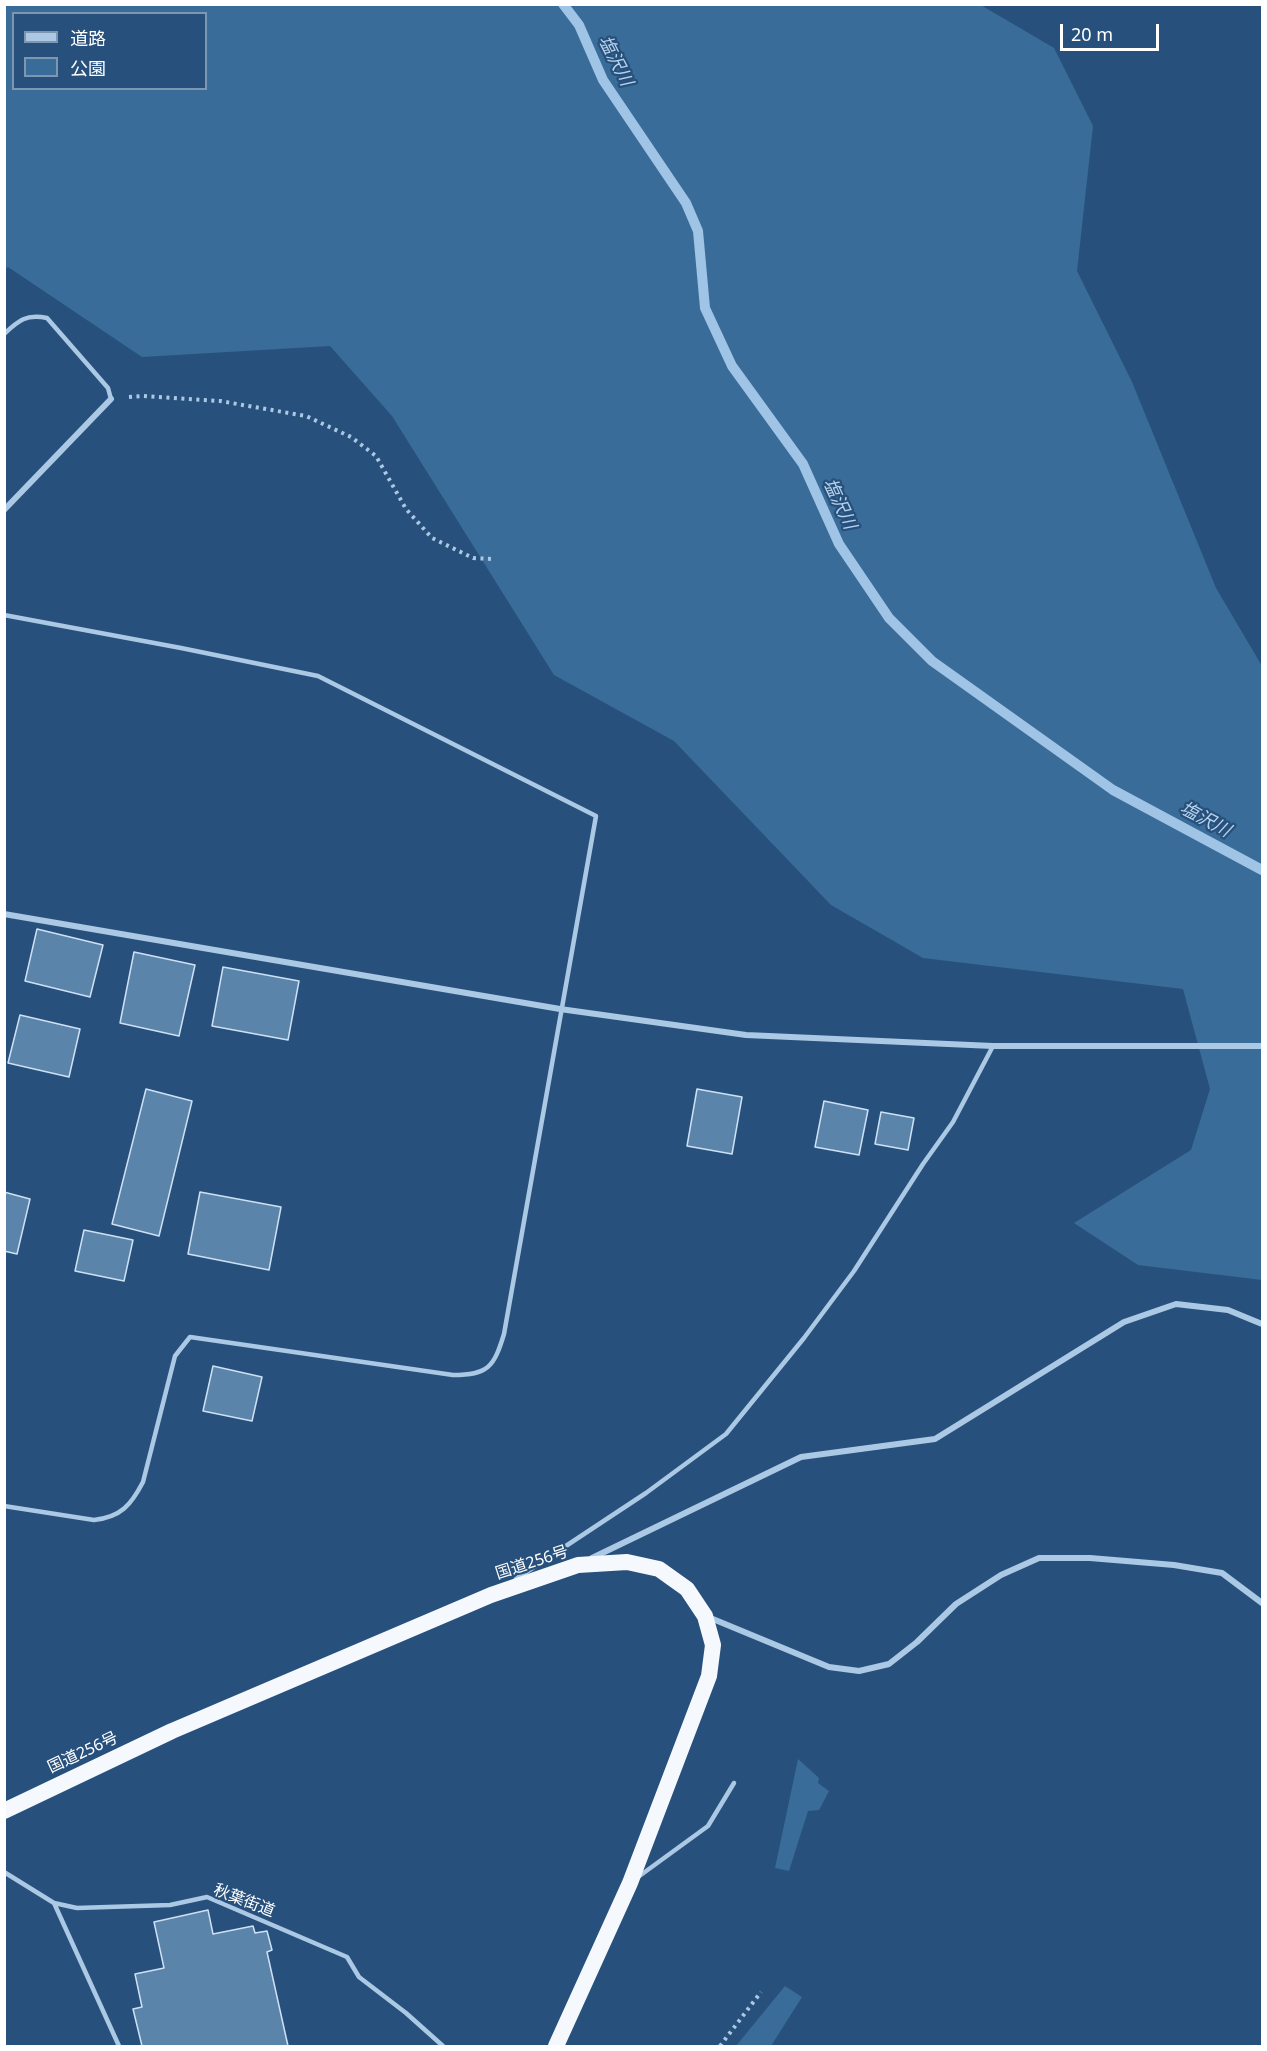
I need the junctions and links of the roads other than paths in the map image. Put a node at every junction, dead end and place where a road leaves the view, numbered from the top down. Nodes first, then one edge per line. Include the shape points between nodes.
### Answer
1 (4, 334) edge
2 (111, 399) joint
3 (5, 508) edge
4 (4, 615) edge
5 (4, 914) edge
6 (560, 1009) junction
7 (993, 1046) junction
8 (1263, 1046) edge
9 (1263, 1324) edge
10 (4, 1506) edge
11 (578, 1565) junction
12 (491, 1595) junction
13 (1263, 1603) edge
14 (705, 1616) junction
15 (734, 1783) dead end
16 (4, 1811) edge
17 (4, 1872) edge
18 (630, 1882) junction
19 (54, 1903) junction
20 (119, 2046) edge
21 (443, 2046) edge
22 (556, 2046) edge

1 - 2 lane via 33,315 47,318 108,388
2 - 3 street
4 - 6 lane via 318,676 596,816
5 - 6 street
6 - 7 street via 746,1035
6 - 10 lane via 504,1334 490,1366 475,1376 453,1376 190,1337 175,1356 143,1482 123,1510 94,1520
7 - 8 street
7 - 12 lane via 953,1122 854,1271 726,1434 646,1493
9 - 11 street via 1228,1310 1176,1305 1124,1322 935,1439 801,1457
11 - 12 highway, 国道256号
11 - 14 highway, 国道256号 via 627,1562 660,1569 687,1589
12 - 16 highway, 国道256号 via 172,1731
13 - 14 street via 1222,1572 1090,1558 1040,1558 1001,1575 956,1604 889,1664 859,1671 829,1667
14 - 18 highway, 国道256号 via 713,1645 709,1676
15 - 18 lane via 708,1826
17 - 19 lane, 秋葉街道
18 - 22 highway, 国道256号
19 - 20 lane
19 - 21 lane, 秋葉街道 via 77,1908 121,1908 170,1905 207,1897 347,1957 359,1977

